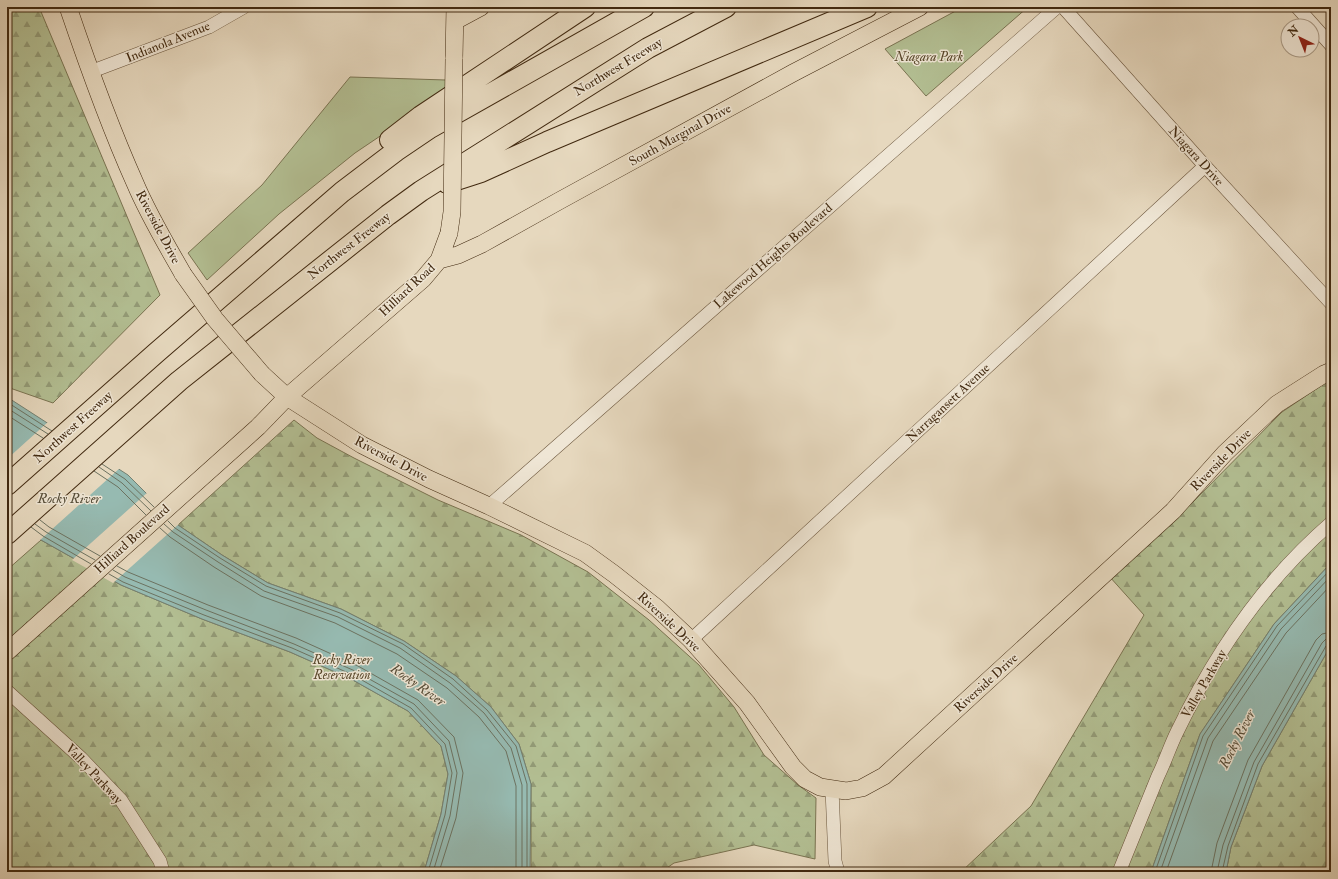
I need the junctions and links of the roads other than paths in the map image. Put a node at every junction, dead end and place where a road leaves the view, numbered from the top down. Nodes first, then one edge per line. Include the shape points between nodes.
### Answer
1 (68, 7) edge
2 (244, 7) edge
3 (481, 7) edge
4 (585, 7) edge
5 (644, 7) edge
6 (726, 7) edge
7 (867, 7) edge
8 (920, 7) edge
9 (1057, 7) edge
10 (1063, 7) edge
11 (1297, 7) edge
12 (455, 14) edge
13 (1331, 45) edge
14 (90, 72) junction
15 (1205, 166) junction
16 (421, 191) junction
17 (439, 260) junction
18 (1331, 303) edge
19 (179, 333) junction
20 (1331, 371) edge
21 (287, 397) junction
22 (258, 427) joint
23 (7, 485) edge
24 (489, 506) junction
25 (1331, 523) edge
26 (7, 534) edge
27 (691, 640) junction
28 (7, 652) edge
29 (7, 691) edge
30 (832, 789) junction
31 (163, 872) edge
32 (838, 872) edge
33 (1119, 872) edge

1 - 14 main road, Riverside Drive
2 - 14 street, Indianola Avenue via 209,27
3 - 12 main road
4 - 19 highway via 421,116 344,174 278,234
5 - 19 highway, Northwest Freeway via 430,128 396,151 342,192
6 - 16 highway, Northwest Freeway via 648,48
7 - 16 highway via 481,172
8 - 17 main road, South Marginal Drive via 793,73 482,244
9 - 24 street, Lakewood Heights Boulevard
10 - 15 street, Niagara Drive
11 - 13 street
12 - 17 main road, Hilliard Road, bridge via 452,212 449,233
14 - 21 main road, Riverside Drive, bridge via 135,184 183,274 215,319 262,374
15 - 18 street, Niagara Drive
15 - 27 street, Narragansett Avenue
16 - 26 highway, Northwest Freeway via 179,381
17 - 21 main road, Hilliard Road via 423,279
19 - 23 highway, Northwest Freeway
20 - 30 main road, Riverside Drive via 1277,404 1225,453 1173,511 884,776 862,788 846,791
21 - 22 main road, Hilliard Road
21 - 24 main road, Riverside Drive via 362,445
22 - 28 main road, Hilliard Boulevard
24 - 27 main road, Riverside Drive via 585,553 657,608
25 - 33 street, Valley Parkway via 1290,561 1260,597 1222,651 1177,732
27 - 30 main road, Riverside Drive via 747,703 793,768 805,779 820,787
29 - 31 street, Valley Parkway via 81,758 121,800 160,861
30 - 32 street via 835,861

